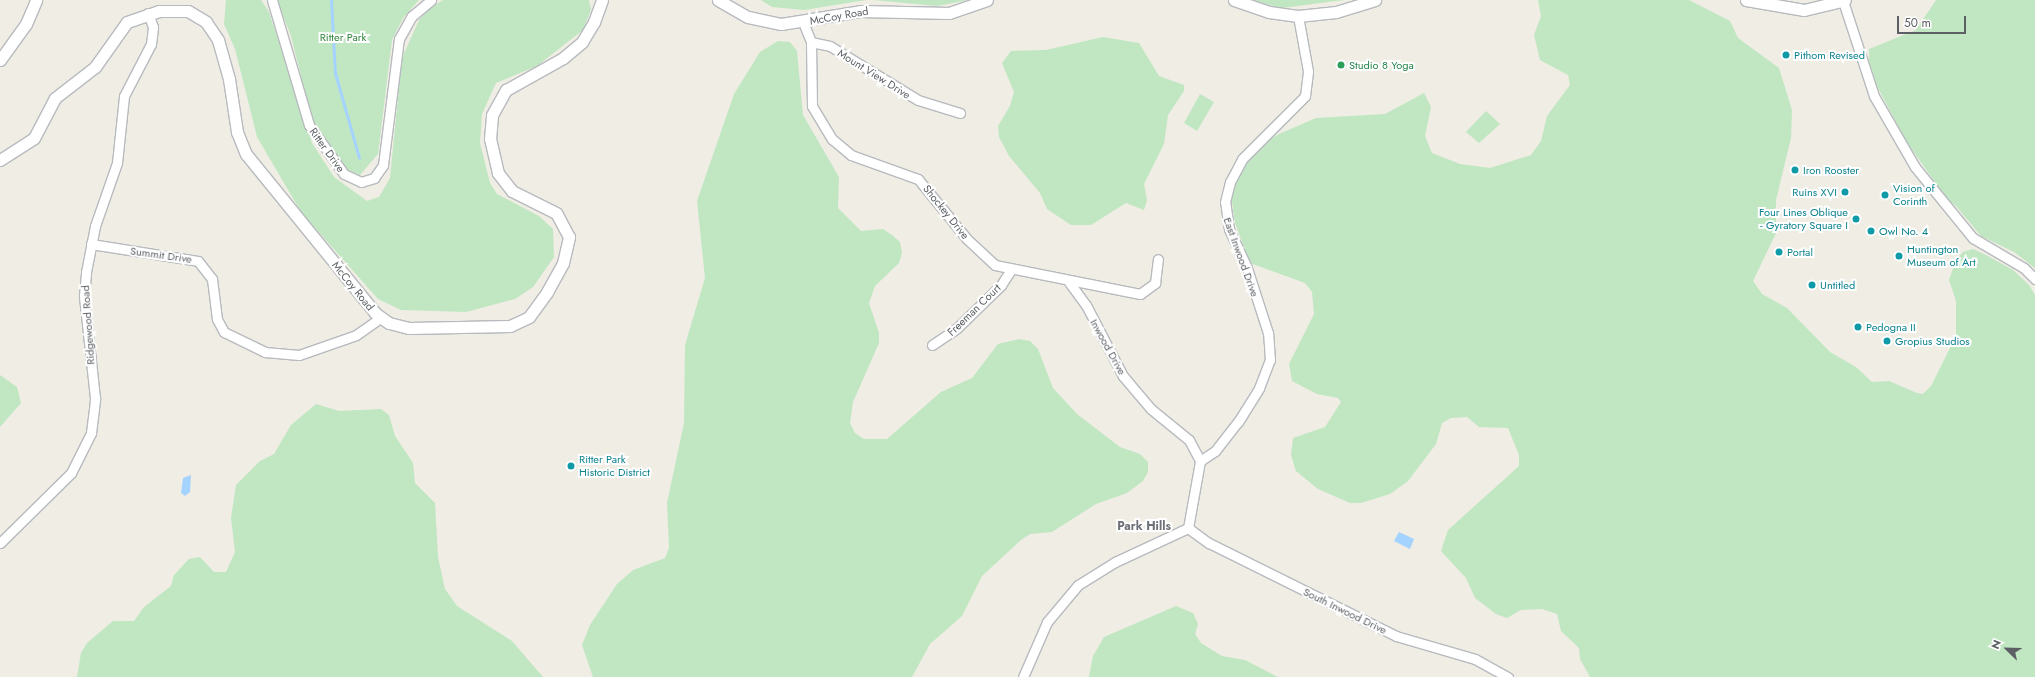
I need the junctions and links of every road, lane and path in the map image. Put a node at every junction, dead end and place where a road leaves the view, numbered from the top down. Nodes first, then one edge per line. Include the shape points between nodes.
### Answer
1 (36, 0) edge
2 (272, 0) edge
3 (430, 0) edge
4 (602, 0) edge
5 (718, 0) edge
6 (987, 0) edge
7 (1234, 0) edge
8 (1375, 0) edge
9 (1746, 0) edge
10 (1844, 0) edge
11 (148, 13) junction
12 (1298, 16) junction
13 (803, 22) junction
14 (811, 42) junction
15 (0, 60) edge
16 (960, 113) dead end
17 (0, 160) edge
18 (91, 244) junction
19 (1158, 259) dead end
20 (1010, 271) junction
21 (2035, 279) edge
22 (1069, 282) junction
23 (380, 318) junction
24 (932, 345) dead end
25 (1200, 461) junction
26 (1188, 528) junction
27 (0, 543) edge
28 (1023, 677) edge
29 (1508, 677) edge

1 - 15 street via 26,24
2 - 3 street, Ritter Drive via 309,125 344,174 362,182 374,178 383,165 399,39 412,16
4 - 23 street, McCoy Road via 594,22 582,42 563,58 506,90 492,115 491,150 504,182 521,197 556,213 567,228 563,263 535,310 520,323 496,328 409,328
5 - 13 street, McCoy Road via 758,20
6 - 13 street, McCoy Road via 949,13 860,11
7 - 12 street via 1269,12
8 - 12 street via 1336,12
9 - 10 street via 1780,9 1804,10
10 - 21 street via 1874,96 1915,167 1973,238 2024,268
11 - 17 street, McCoy Road via 120,28 95,67 55,98 34,138
11 - 18 street, Ridgewood Road via 153,27 151,44 124,96 116,169
11 - 23 street, McCoy Road via 188,11 210,27 226,62 237,132 246,154
12 - 25 street, East Inwood Drive via 1308,72 1305,96 1242,159 1230,182 1225,202 1229,229 1247,268 1268,333 1270,360 1262,383 1238,422 1215,451
13 - 14 street, Shockey Drive
14 - 16 street, Mount View Drive via 830,46 912,98
14 - 20 street, Shockey Drive via 812,106 832,139 851,155 918,179 978,251 995,265
18 - 23 street, Summit Drive via 198,261 212,279 217,319 224,332 241,343 271,353 299,355 356,335
18 - 27 street, Ridgewood Road via 84,296 95,398 91,434 71,473
19 - 22 street, Shockey Drive via 1158,276 1146,293
20 - 22 street, Shockey Drive
20 - 24 street, Freeman Court via 1001,285 957,328
22 - 25 street, Inwood Drive via 1086,305 1123,376 1152,409 1189,440
25 - 26 street
26 - 28 street via 1115,562 1078,585 1047,622
26 - 29 street, South Inwood Drive via 1209,543 1396,636 1475,659

